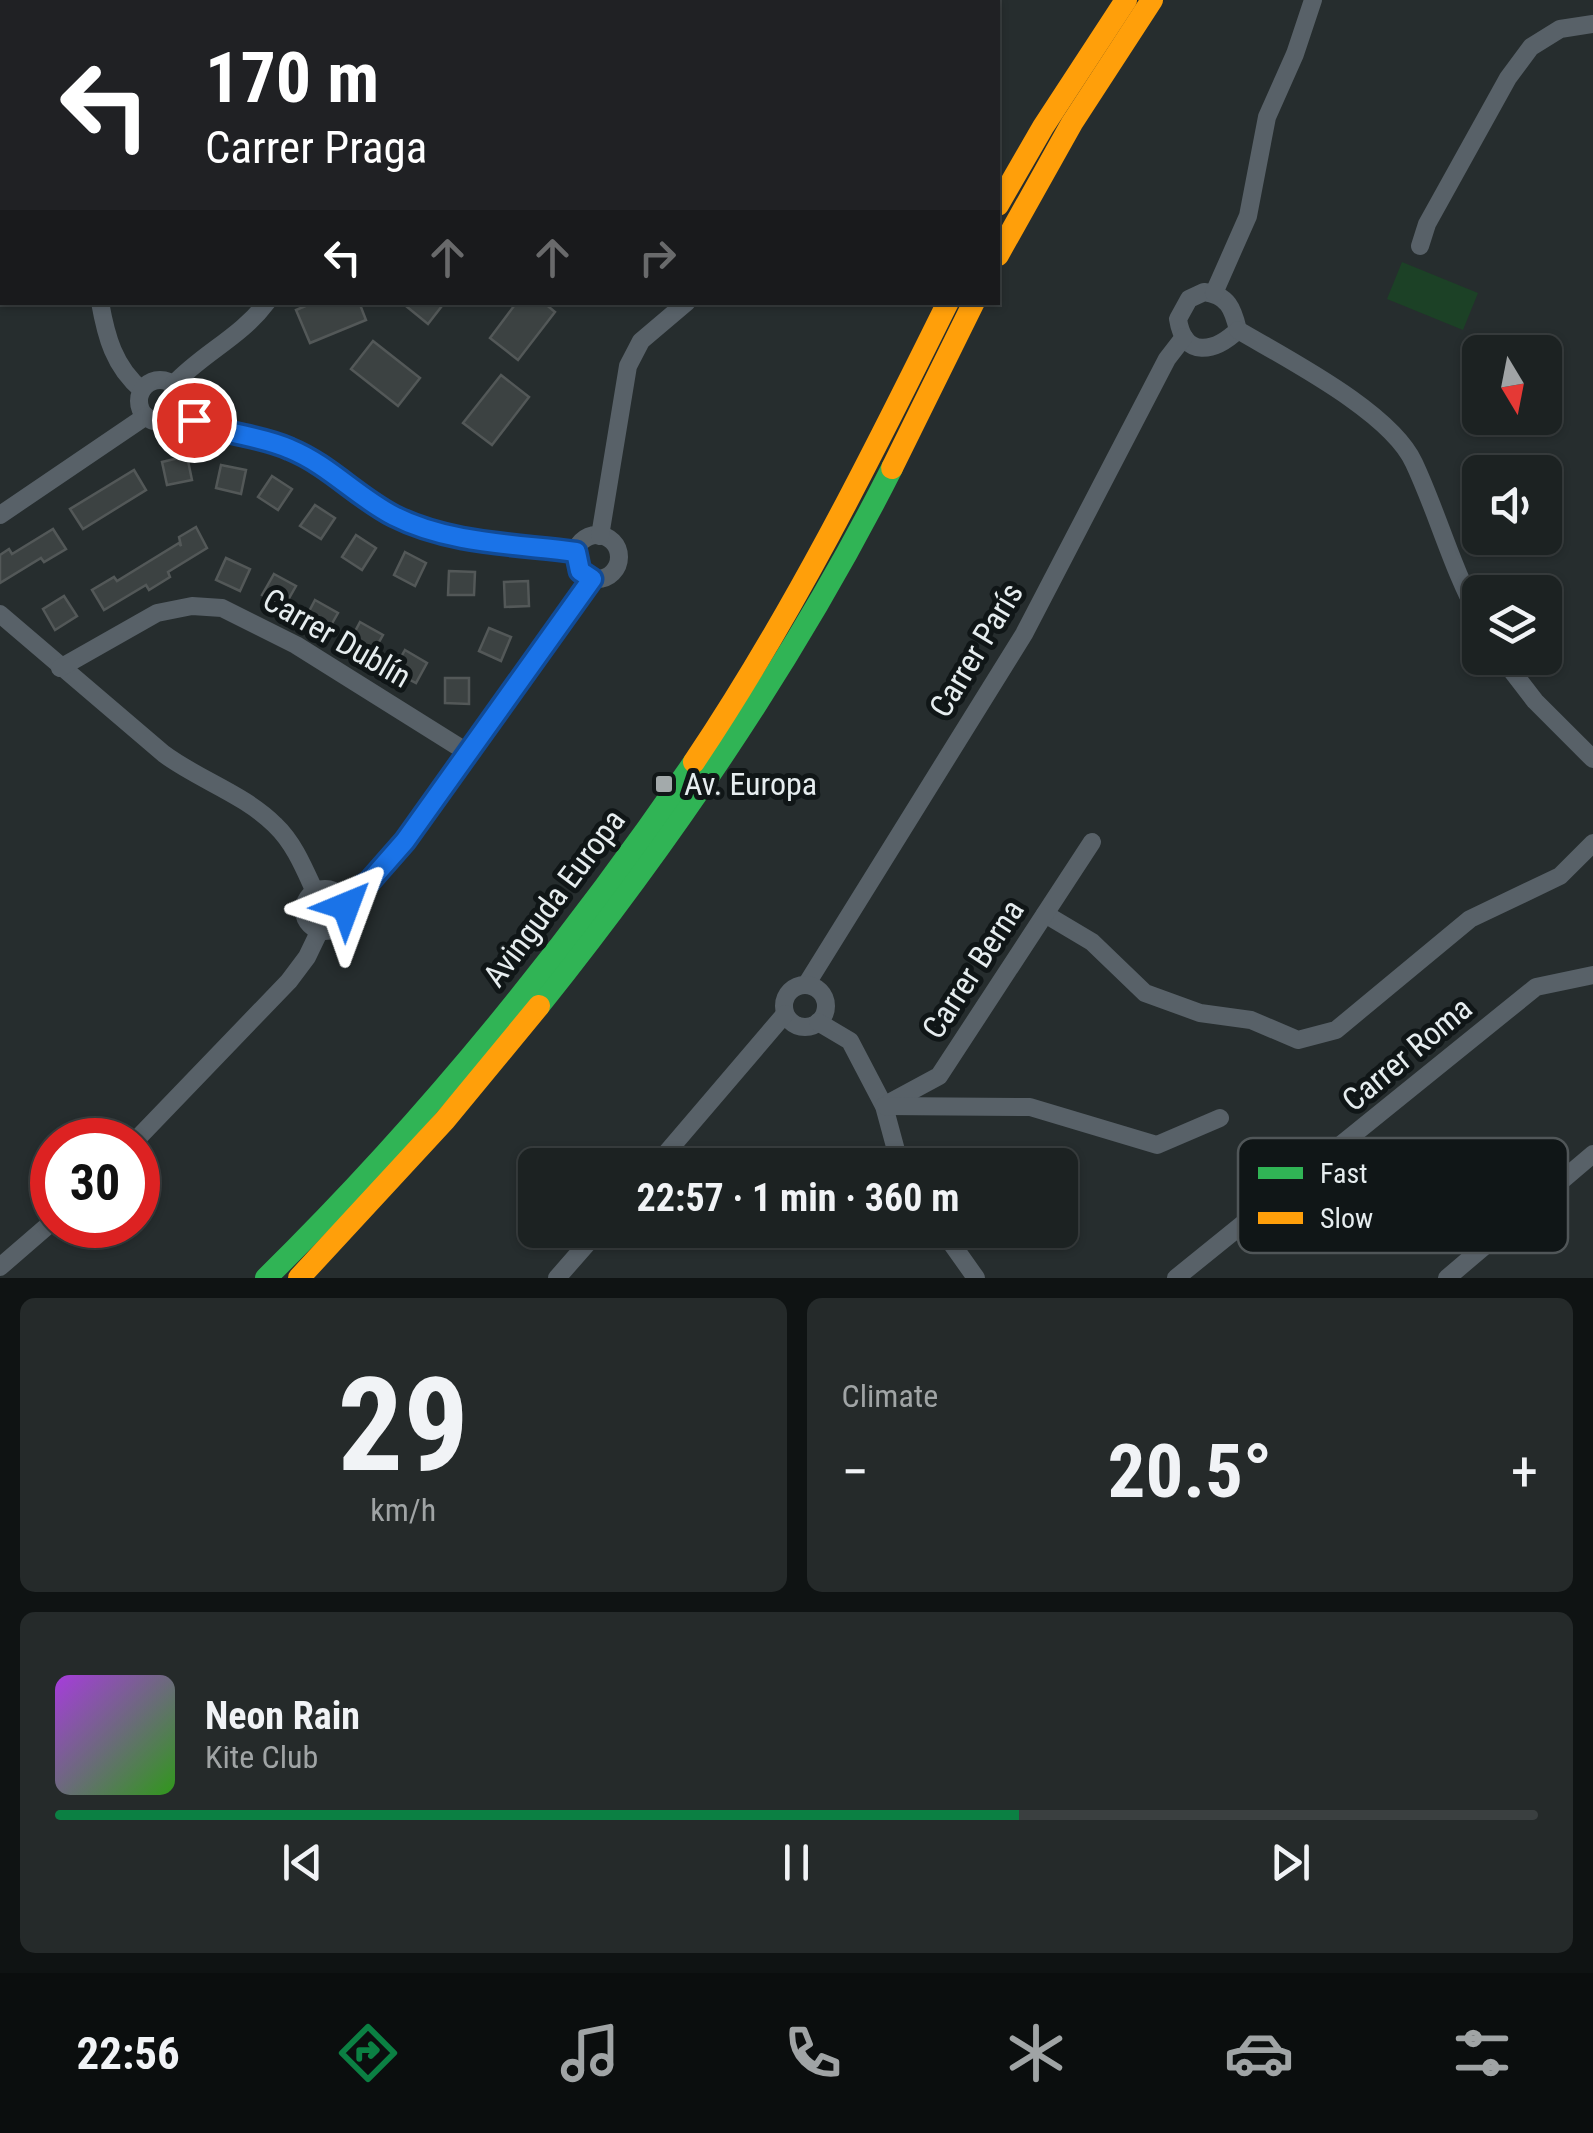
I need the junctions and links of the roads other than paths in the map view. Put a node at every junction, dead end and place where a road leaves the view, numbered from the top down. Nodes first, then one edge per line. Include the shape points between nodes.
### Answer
1 (1126, 0) edge
2 (1152, 0) edge
3 (1314, 0) edge
4 (1593, 24) edge
5 (1000, 202) edge
6 (1420, 246) dead end
7 (1000, 251) edge
8 (1214, 293) junction
9 (101, 305) edge
10 (264, 305) edge
11 (683, 305) edge
12 (947, 305) edge
13 (972, 305) edge
14 (1238, 330) junction
15 (1184, 337) junction
16 (174, 384) junction
17 (142, 390) junction
18 (179, 411) junction
19 (146, 416) junction
20 (0, 515) edge
21 (600, 536) junction
22 (576, 552) junction
23 (833, 554) junction
24 (592, 579) junction
25 (1462, 588) edge
26 (0, 614) edge
27 (60, 668) junction
28 (1515, 675) edge
29 (470, 754) junction
30 (1593, 758) edge
31 (1092, 842) dead end
32 (1593, 843) edge
33 (314, 892) junction
34 (343, 899) junction
35 (1046, 914) junction
36 (320, 930) junction
37 (1593, 975) edge
38 (806, 985) junction
39 (785, 1014) junction
40 (818, 1022) junction
41 (884, 1106) junction
42 (157, 1118) edge
43 (1220, 1118) dead end
44 (1349, 1138) edge
45 (671, 1148) edge
46 (895, 1148) edge
47 (1593, 1154) edge
48 (1568, 1175) edge
49 (1238, 1228) edge
50 (30, 1241) edge
51 (583, 1248) edge
52 (955, 1248) edge
53 (1476, 1253) edge
54 (0, 1267) edge
55 (266, 1278) edge
56 (298, 1278) edge
57 (557, 1278) edge
58 (976, 1278) edge
59 (1176, 1278) edge
60 (1447, 1278) edge

1 - 5 main road
2 - 7 main road
3 - 8 street via 1267,117 1248,216
4 - 6 street via 1560,29 1531,48 1508,78
8 - 14 street via 1233,309
8 - 15 street via 1197,294 1181,310
9 - 17 street via 110,346
10 - 16 street
11 - 21 street via 641,341 628,366
12 - 23 main road, Avinguda Europa
13 - 23 main road, Avinguda Europa
14 - 15 street via 1206,349
14 - 25 street via 1386,424 1413,460
15 - 38 street, Carrer París via 1024,634
16 - 17 street via 154,380
16 - 18 street via 182,395
17 - 19 street
18 - 19 street via 163,422
18 - 22 street via 209,427 292,449 410,523 475,540
19 - 20 street
21 - 22 street via 585,539
21 - 24 street via 616,547 618,561 606,578
22 - 24 street via 580,571
23 - 55 main road, Avinguda Europa via 576,926 458,1074
23 - 56 main road, Avinguda Europa via 715,771 606,924 400,1174
24 - 29 street
26 - 27 street
27 - 29 street, Carrer Dublín via 157,613 222,608 284,638
27 - 33 street via 186,770 276,826 302,861
28 - 30 street
29 - 34 street via 387,864
31 - 35 street, Carrer Berna
32 - 35 street via 1560,876 1470,919 1336,1030 1298,1040 1250,1020 1200,1013 1144,993 1092,942
33 - 34 street via 328,889
33 - 36 street via 304,914
34 - 36 street via 343,920
35 - 41 street, Carrer Berna via 939,1076
36 - 42 street via 288,981
37 - 44 street, Carrer Roma via 1536,987
38 - 39 street via 788,994
38 - 40 street via 825,1003
39 - 40 street via 800,1026
39 - 45 street
40 - 41 street via 850,1041
41 - 43 street via 1030,1107 1157,1145
41 - 46 street
47 - 48 street
49 - 59 street, Carrer Roma
50 - 54 street
51 - 57 street
52 - 58 street
53 - 60 street

